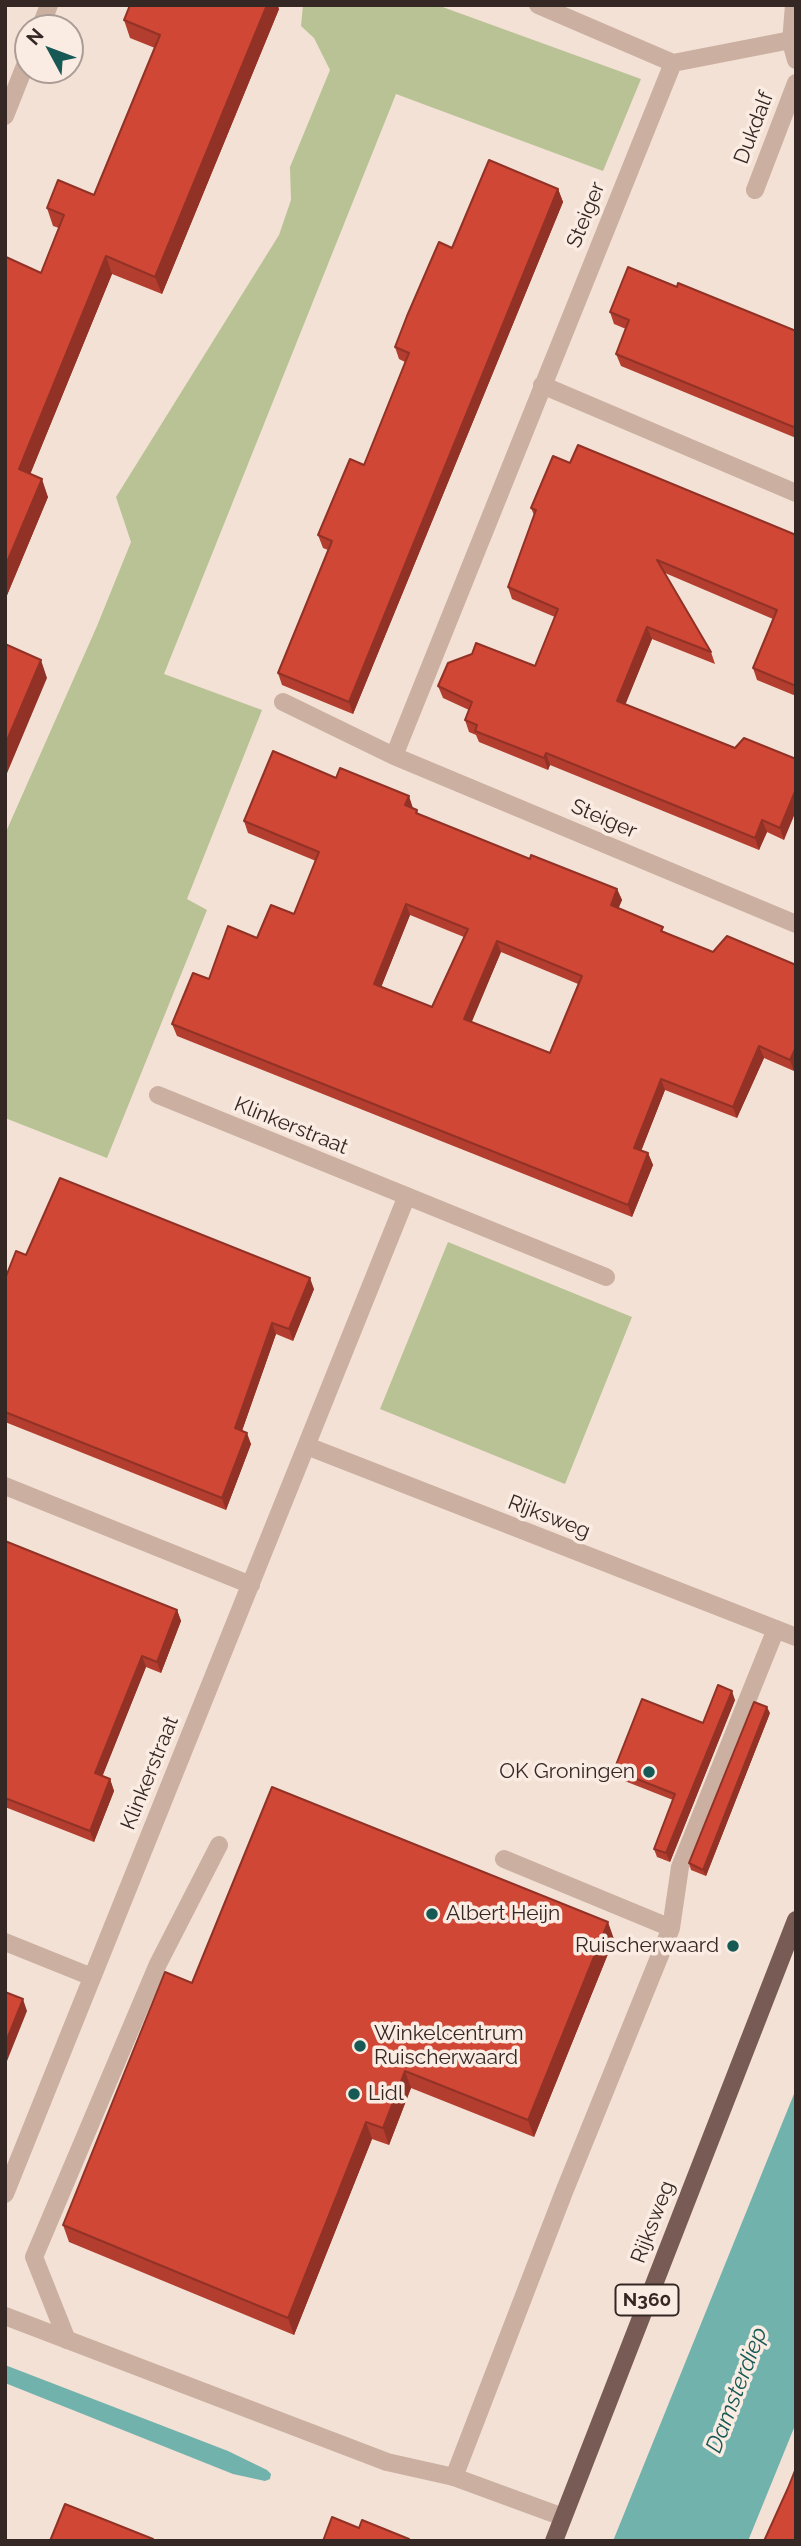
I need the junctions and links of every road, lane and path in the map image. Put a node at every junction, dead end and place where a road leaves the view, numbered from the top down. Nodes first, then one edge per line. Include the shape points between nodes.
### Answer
1 (538, 5) edge
2 (794, 5) edge
3 (793, 40) edge
4 (796, 60) edge
5 (673, 63) junction
6 (796, 83) edge
7 (18, 84) edge
8 (5, 117) edge
9 (755, 190) dead end
10 (542, 385) junction
11 (796, 493) edge
12 (282, 702) dead end
13 (394, 756) junction
14 (796, 923) edge
15 (158, 1095) dead end
16 (406, 1198) junction
17 (606, 1277) dead end
18 (307, 1446) junction
19 (5, 1486) edge
20 (250, 1585) junction
21 (776, 1629) junction
22 (796, 1637) edge
23 (219, 1845) dead end
24 (504, 1859) dead end
25 (796, 1920) edge
26 (671, 1928) junction
27 (5, 1942) edge
28 (92, 1977) junction
29 (5, 2194) edge
30 (5, 2316) edge
31 (67, 2340) junction
32 (454, 2477) junction
33 (563, 2517) junction
34 (554, 2541) edge

1 - 5 street
2 - 3 street
3 - 4 street
3 - 5 street
5 - 10 street, Steiger
6 - 9 street, Dukdalf
7 - 8 street
10 - 11 street
10 - 13 street, Steiger
12 - 13 street, Steiger
13 - 14 street, Steiger
15 - 16 street, Klinkerstraat
16 - 17 street, Klinkerstraat
16 - 18 street, Klinkerstraat
18 - 20 street, Klinkerstraat
18 - 21 street, Rijksweg
19 - 20 street
20 - 28 street, Klinkerstraat
21 - 22 street, Rijksweg
21 - 26 street via 680,1867
23 - 31 street via 158,1964 34,2257
24 - 26 street
25 - 33 main road, Rijksweg / N360
26 - 32 street
27 - 28 street
28 - 29 street, Klinkerstraat
30 - 31 street
31 - 32 street via 387,2462
32 - 33 street
33 - 34 main road, Rijksweg / N360

